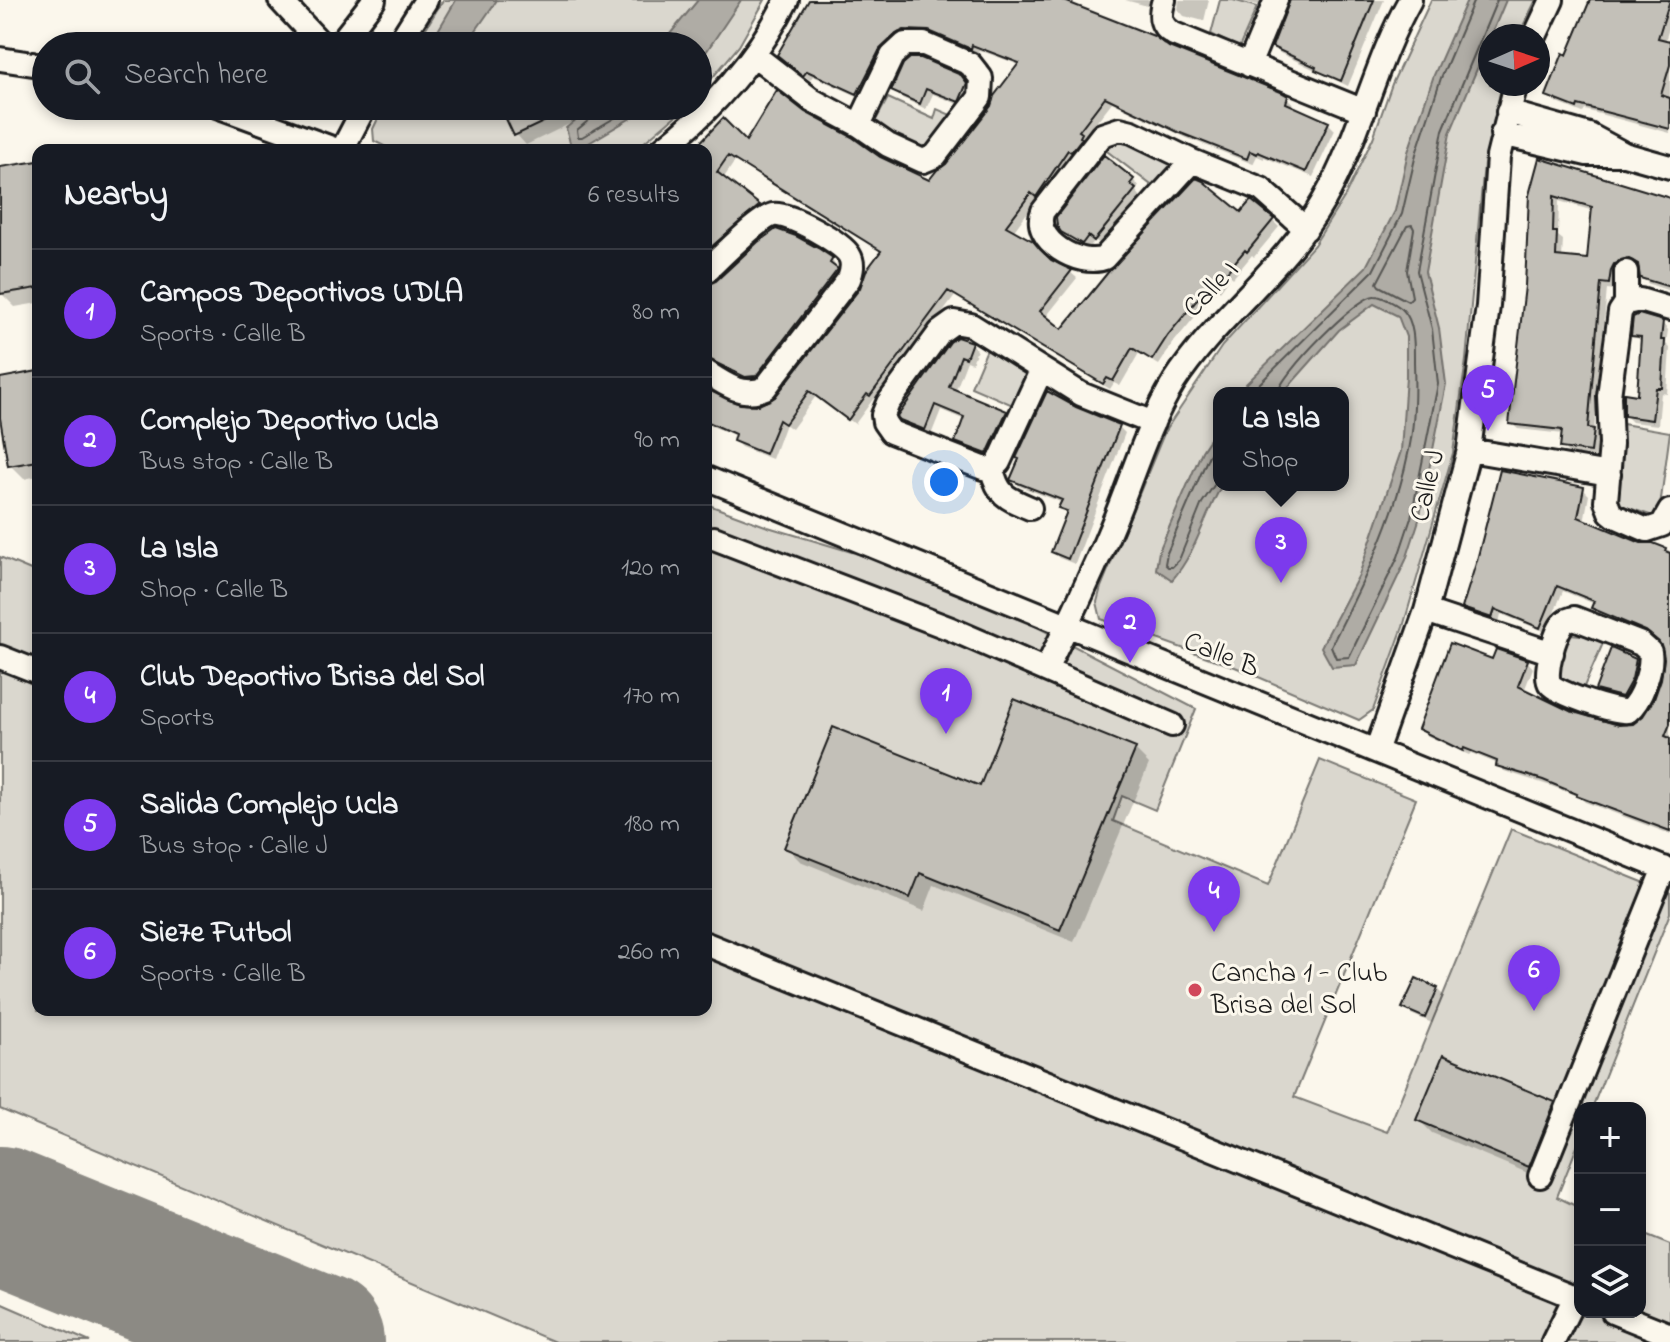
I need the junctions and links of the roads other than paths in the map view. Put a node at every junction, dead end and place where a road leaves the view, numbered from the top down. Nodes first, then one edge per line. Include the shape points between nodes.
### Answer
1 (280, 0) edge
2 (374, 0) edge
3 (426, 0) edge
4 (787, 0) edge
5 (1164, 0) edge
6 (1276, 0) edge
7 (1410, 0) edge
8 (1552, 0) edge
9 (1541, 24) edge
10 (310, 32) edge
11 (349, 32) edge
12 (406, 32) edge
13 (754, 55) junction
14 (0, 59) edge
15 (32, 64) edge
16 (1249, 65) junction
17 (1513, 96) edge
18 (712, 102) edge
19 (1364, 111) junction
20 (256, 120) edge
21 (357, 120) edge
22 (693, 120) edge
23 (1505, 123) junction
24 (859, 125) junction
25 (322, 144) edge
26 (343, 144) edge
27 (667, 144) edge
28 (1192, 161) junction
29 (1670, 167) edge
30 (1306, 229) junction
31 (712, 266) edge
32 (1626, 272) dead end
33 (1626, 303) junction
34 (1670, 309) edge
35 (1041, 371) junction
36 (712, 375) edge
37 (1153, 423) junction
38 (1469, 450) junction
39 (992, 469) junction
40 (1609, 474) junction
41 (712, 480) edge
42 (1030, 508) dead end
43 (1670, 511) edge
44 (1662, 536) edge
45 (714, 538) dead end
46 (1426, 611) junction
47 (1067, 626) junction
48 (1552, 653) junction
49 (0, 657) edge
50 (32, 670) edge
51 (1046, 670) junction
52 (1172, 725) dead end
53 (1376, 751) junction
54 (1667, 870) edge
55 (712, 946) edge
56 (1540, 1176) dead end
57 (1574, 1297) edge
58 (1574, 1304) edge
59 (1628, 1318) edge
60 (1670, 1335) edge
61 (1553, 1342) edge

1 - 10 street
2 - 11 street
3 - 12 street
4 - 13 street
5 - 16 street via 1160,17 1169,31
6 - 16 street
7 - 19 street, Calle I
8 - 9 street
13 - 18 street
13 - 24 street via 812,100
14 - 15 street
16 - 19 street
17 - 23 street, Calle J
19 - 30 street, Calle I via 1338,174
20 - 25 street
21 - 26 street
22 - 27 street
23 - 29 street via 1587,154 1624,154
23 - 38 street, Calle J
24 - 24 street via 903,153 931,159 980,97 981,78 970,64 924,44 905,44 892,56
28 - 28 street via 1132,132 1108,132 1043,211 1041,232 1078,258 1104,258
28 - 30 street via 1261,189
30 - 37 street, Calle I via 1203,343
31 - 36 street via 763,220 777,214 792,217 843,248 852,267 849,279 765,388 742,392
32 - 33 street
33 - 34 street via 1640,300
33 - 40 street via 1620,312 1611,381
35 - 37 street
35 - 39 street
35 - 39 street via 971,325 954,322 940,332 885,408 884,422 891,432
37 - 47 street, Calle I
38 - 40 street
38 - 46 street, Calle J
39 - 42 street via 1004,496
40 - 44 street via 1610,512
41 - 47 street, Calle B
43 - 44 street
45 - 51 street
46 - 48 street
46 - 53 street, Calle J
47 - 51 street, Calle I
47 - 53 street, Calle B
48 - 48 street via 1546,674 1550,684 1622,712 1636,702 1651,659 1641,644 1574,618 1560,628
49 - 50 street
51 - 52 street
53 - 54 street, Calle B
54 - 56 street
55 - 57 street
58 - 61 street
59 - 60 street

